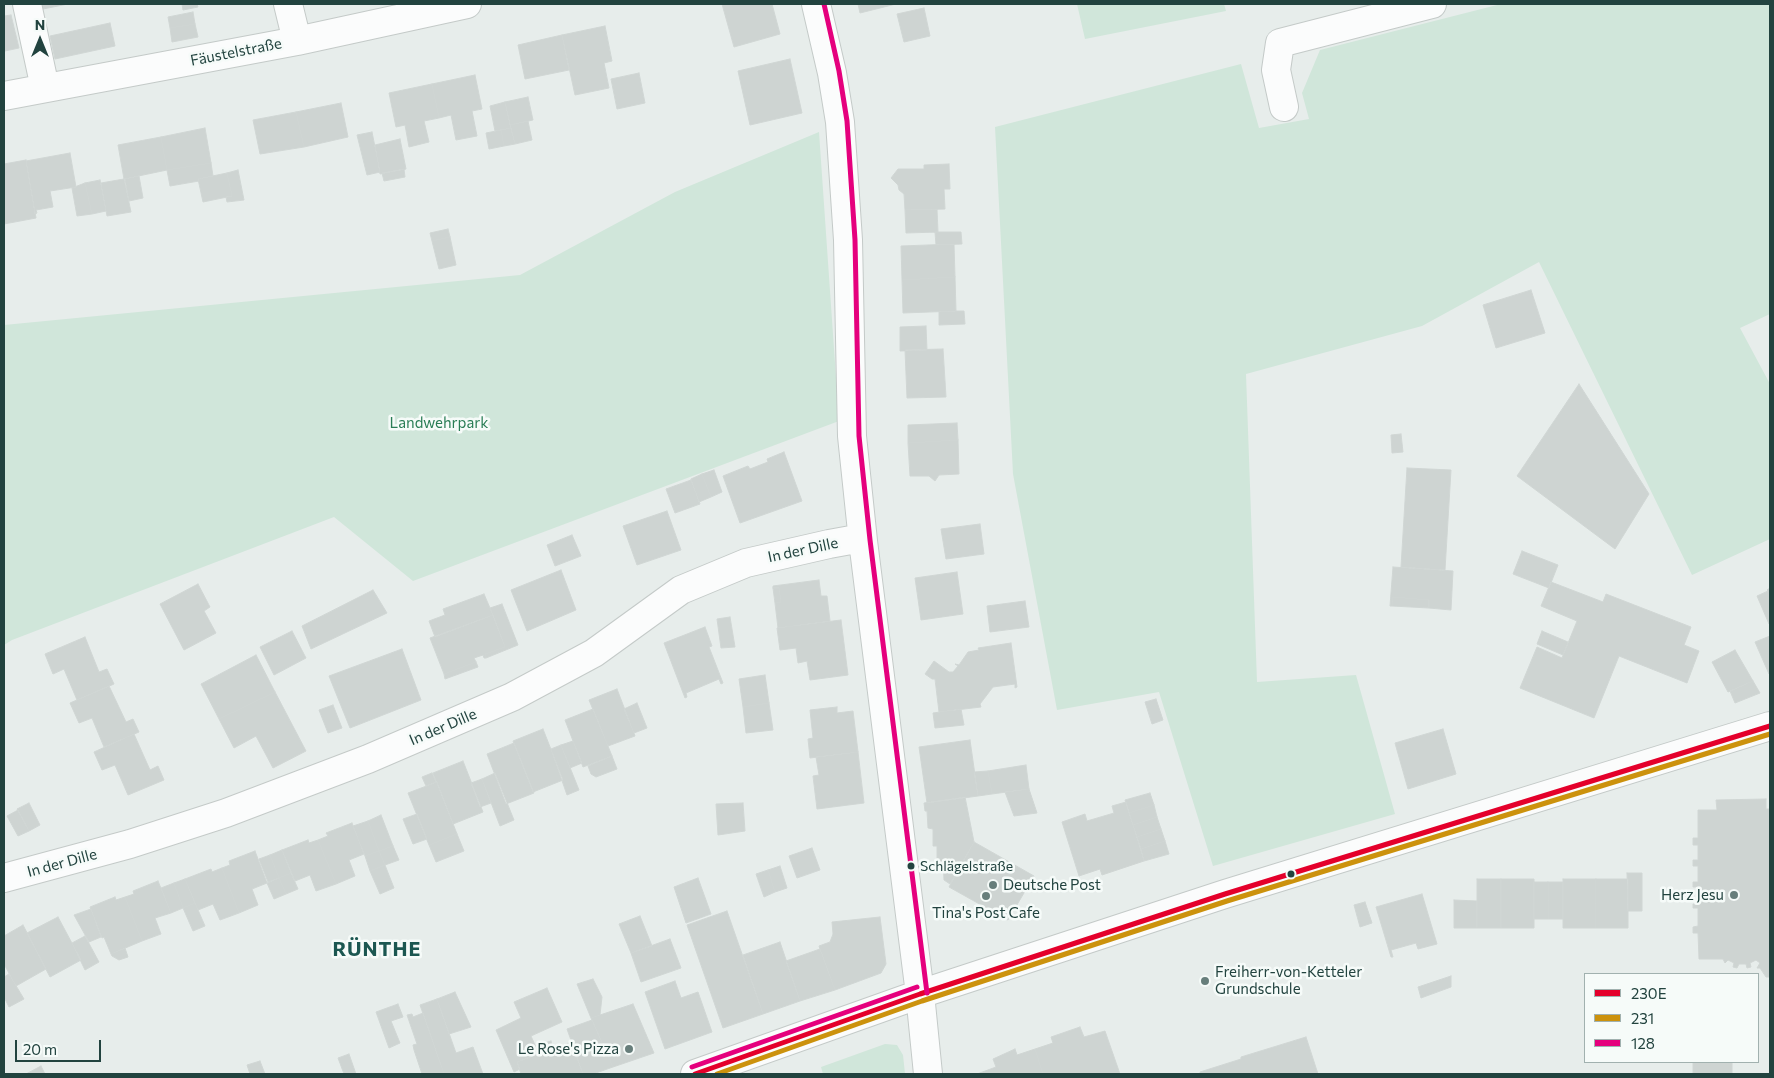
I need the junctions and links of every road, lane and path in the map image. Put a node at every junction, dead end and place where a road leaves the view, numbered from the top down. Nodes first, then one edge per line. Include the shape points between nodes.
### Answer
1 (27, 4) edge
2 (288, 4) edge
3 (467, 4) edge
4 (816, 4) edge
5 (1432, 4) edge
6 (297, 41) junction
7 (45, 88) junction
8 (4, 96) edge
9 (1284, 108) dead end
10 (862, 538) junction
11 (1770, 726) edge
12 (4, 878) edge
13 (920, 994) junction
14 (695, 1074) edge
15 (928, 1074) edge

1 - 7 street
2 - 6 street
3 - 6 street, Fäustelstraße
4 - 10 street via 841,131 848,240 852,436
5 - 9 street via 1280,43 1276,70
6 - 7 street, Fäustelstraße
7 - 8 street, Fäustelstraße
10 - 12 street, In der Dille via 746,563 681,590 594,653 512,697 368,759 226,813
10 - 13 street
11 - 13 street via 1225,894
13 - 14 street
13 - 15 street

